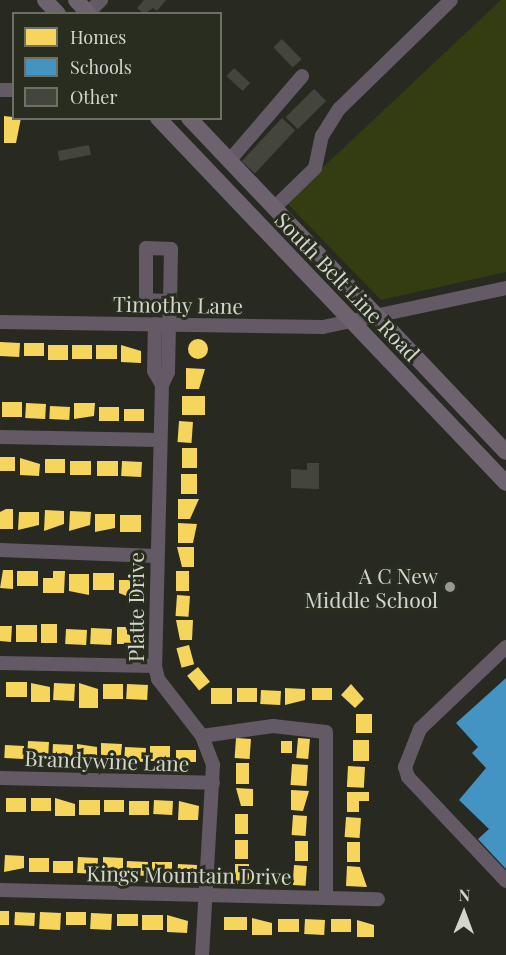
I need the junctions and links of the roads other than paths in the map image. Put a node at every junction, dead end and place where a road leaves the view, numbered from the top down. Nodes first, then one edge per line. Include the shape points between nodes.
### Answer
1 (45, 0) edge
2 (101, 0) edge
3 (451, 0) edge
4 (85, 10) edge
5 (56, 12) edge
6 (302, 76) dead end
7 (160, 120) edge
8 (191, 120) edge
9 (229, 161) junction
10 (275, 207) junction
11 (506, 288) edge
12 (170, 301) dead end
13 (381, 317) junction
14 (0, 322) edge
15 (162, 324) junction
16 (354, 324) junction
17 (0, 437) edge
18 (160, 440) junction
19 (506, 452) edge
20 (506, 483) edge
21 (0, 550) edge
22 (156, 556) junction
23 (506, 647) edge
24 (0, 663) edge
25 (155, 666) junction
26 (202, 736) junction
27 (0, 778) edge
28 (213, 783) junction
29 (506, 881) edge
30 (0, 890) edge
31 (209, 896) junction
32 (326, 898) junction
33 (378, 899) dead end
34 (202, 955) edge

1 - 5 main road
2 - 4 street
3 - 10 street via 339,109 322,136 315,168
6 - 9 street
7 - 16 main road, South Belt Line Road
8 - 9 main road, South Belt Line Road
9 - 10 main road, South Belt Line Road
10 - 13 main road, South Belt Line Road
11 - 13 street, Timothy Lane
12 - 15 street, Platte Drive
13 - 16 street, Timothy Lane
13 - 19 main road, South Belt Line Road
14 - 15 street, Timothy Lane
15 - 16 street, Timothy Lane
15 - 18 street, Platte Drive via 168,372 162,385
16 - 20 main road, South Belt Line Road
17 - 18 street
18 - 22 street, Platte Drive
21 - 22 street
22 - 25 street, Platte Drive
23 - 29 street via 420,729 405,767 408,777
24 - 25 street
25 - 26 street, Platte Drive via 158,679
26 - 28 street, Platte Drive via 213,765
26 - 32 street via 273,726 326,732
27 - 28 street, Brandywine Lane
28 - 31 street, Platte Drive
30 - 31 street, Kings Mountain Drive
31 - 32 street, Kings Mountain Drive
31 - 34 street, Platte Drive
32 - 33 street, Kings Mountain Drive

